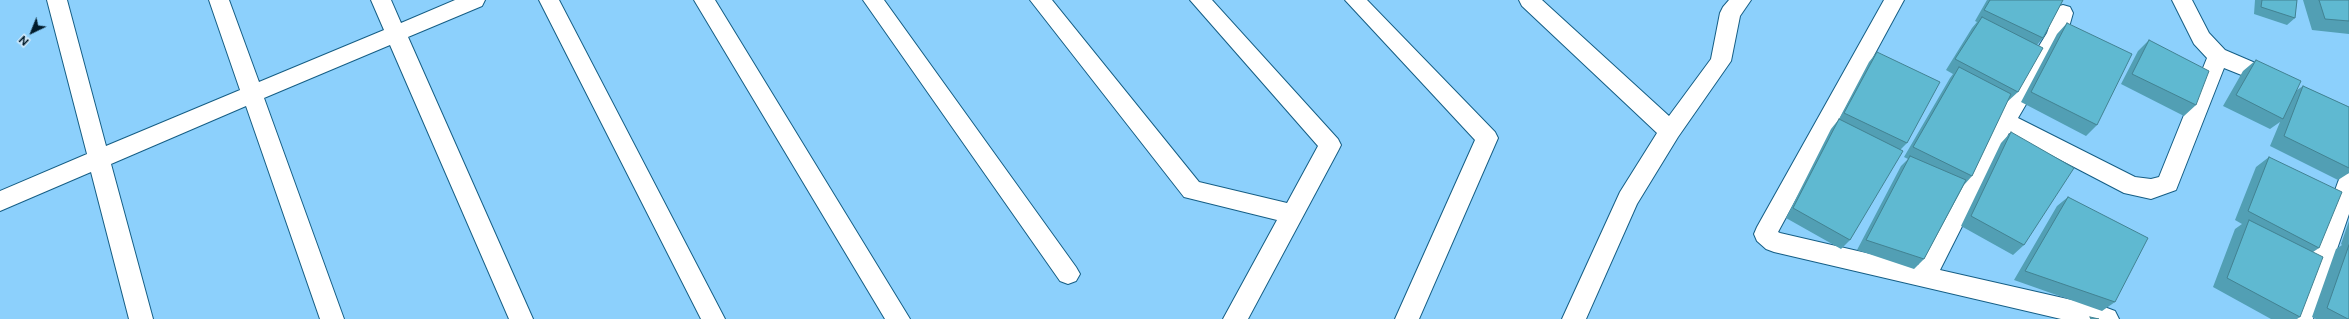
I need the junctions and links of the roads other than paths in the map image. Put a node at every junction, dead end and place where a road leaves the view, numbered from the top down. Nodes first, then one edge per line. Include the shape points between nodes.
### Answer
1 (57, 0) edge
2 (219, 0) edge
3 (381, 0) edge
4 (475, 0) edge
5 (549, 0) edge
6 (704, 0) edge
7 (873, 0) edge
8 (1040, 0) edge
9 (1200, 0) edge
10 (1355, 0) edge
11 (1529, 0) edge
12 (1741, 0) edge
13 (1894, 0) edge
14 (2182, 0) edge
15 (2063, 13) edge
16 (395, 34) junction
17 (2218, 56) junction
18 (2292, 88) edge
19 (252, 94) junction
20 (2005, 121) junction
21 (1670, 131) junction
22 (99, 159) junction
23 (2349, 182) edge
24 (0, 201) edge
25 (1292, 214) junction
26 (1068, 274) dead end
27 (1924, 277) junction
28 (2068, 314) edge
29 (141, 319) edge
30 (332, 319) edge
31 (521, 319) edge
32 (713, 319) edge
33 (898, 319) edge
34 (1235, 319) edge
35 (1407, 319) edge
36 (1574, 319) edge
37 (2107, 319) edge
38 (2301, 319) edge

1 - 22 street
2 - 19 street
3 - 16 street
4 - 16 street
5 - 32 street
6 - 33 street
7 - 26 street
8 - 25 street via 1192,190
9 - 25 street via 1330,145
10 - 35 street via 1487,138
11 - 21 street
12 - 21 street via 1730,13 1721,61
13 - 27 street via 1765,234 1774,242
14 - 17 street via 2201,38
15 - 20 street via 2057,34
16 - 19 street
16 - 31 street
17 - 18 street
17 - 20 street via 2168,183 2151,189 2132,186
19 - 22 street
19 - 30 street
20 - 27 street
21 - 36 street via 1628,199
22 - 24 street
22 - 29 street
23 - 38 street
25 - 34 street
27 - 28 street
28 - 37 street

